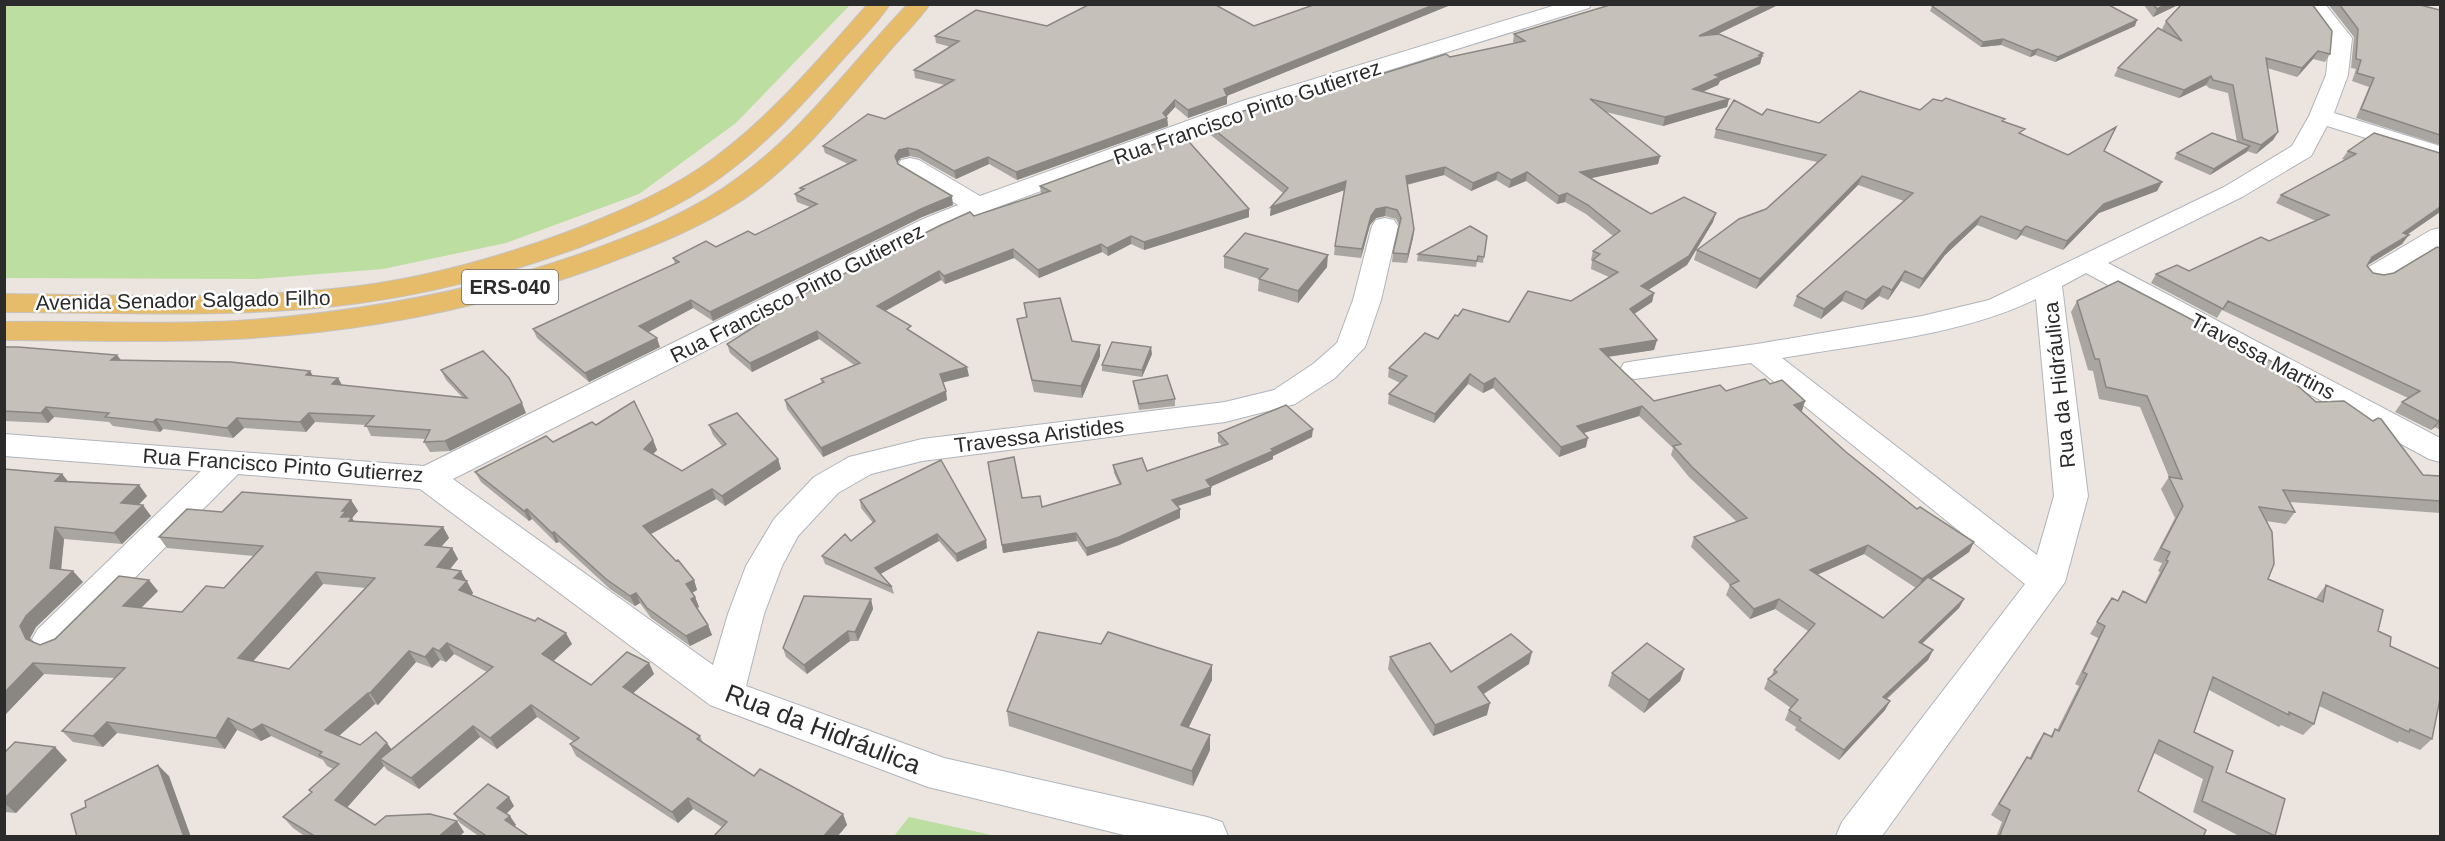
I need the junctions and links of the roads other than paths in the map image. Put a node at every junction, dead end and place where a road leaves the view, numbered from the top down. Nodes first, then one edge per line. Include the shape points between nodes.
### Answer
1 (880, 4) edge
2 (920, 4) edge
3 (1582, 4) edge
4 (2314, 4) edge
5 (2320, 116) junction
6 (2440, 154) edge
7 (910, 165) dead end
8 (978, 206) junction
9 (1385, 226) dead end
10 (2438, 239) edge
11 (2086, 262) junction
12 (2377, 274) edge
13 (2048, 282) junction
14 (4, 303) edge
15 (4, 330) edge
16 (1757, 353) junction
17 (1635, 370) dead end
18 (4, 445) edge
19 (2440, 451) edge
20 (231, 462) junction
21 (428, 478) junction
22 (2047, 582) junction
23 (51, 639) edge
24 (724, 694) junction
25 (1207, 837) edge
26 (1857, 837) edge

1 - 14 main road, Avenida Senador Salgado Filho / ERS-040 via 812,82 752,140 712,171 633,216 552,248 432,281 326,298
2 - 15 main road, Avenida Senador Salgado Filho / ERS-040 via 796,144 750,182 657,235 573,267 445,303 316,324 232,330
3 - 8 street, Rua Francisco Pinto Gutierrez via 1250,106
4 - 5 street, Rua da Hidráulica via 2341,38 2337,75
5 - 6 street
5 - 11 street, Rua da Hidráulica via 2302,151 2233,192
7 - 8 street
8 - 21 street, Rua Francisco Pinto Gutierrez via 921,230
9 - 24 street, Travessa Aristides via 1367,300 1350,347 1324,372 1284,398 1225,412 922,450 861,465 826,485 786,528 764,566
10 - 12 street
11 - 13 street, Rua da Hidráulica
11 - 19 street, Travessa Martins
13 - 16 street via 1999,306 1933,322
13 - 22 street, Rua da Hidráulica via 2071,496
16 - 17 street
16 - 22 street
18 - 20 street, Rua Francisco Pinto Gutierrez
20 - 21 street, Rua Francisco Pinto Gutierrez
20 - 23 street
21 - 24 street, Rua da Hidráulica
22 - 26 street, Rua da Hidráulica
24 - 25 street, Rua da Hidráulica via 943,775

